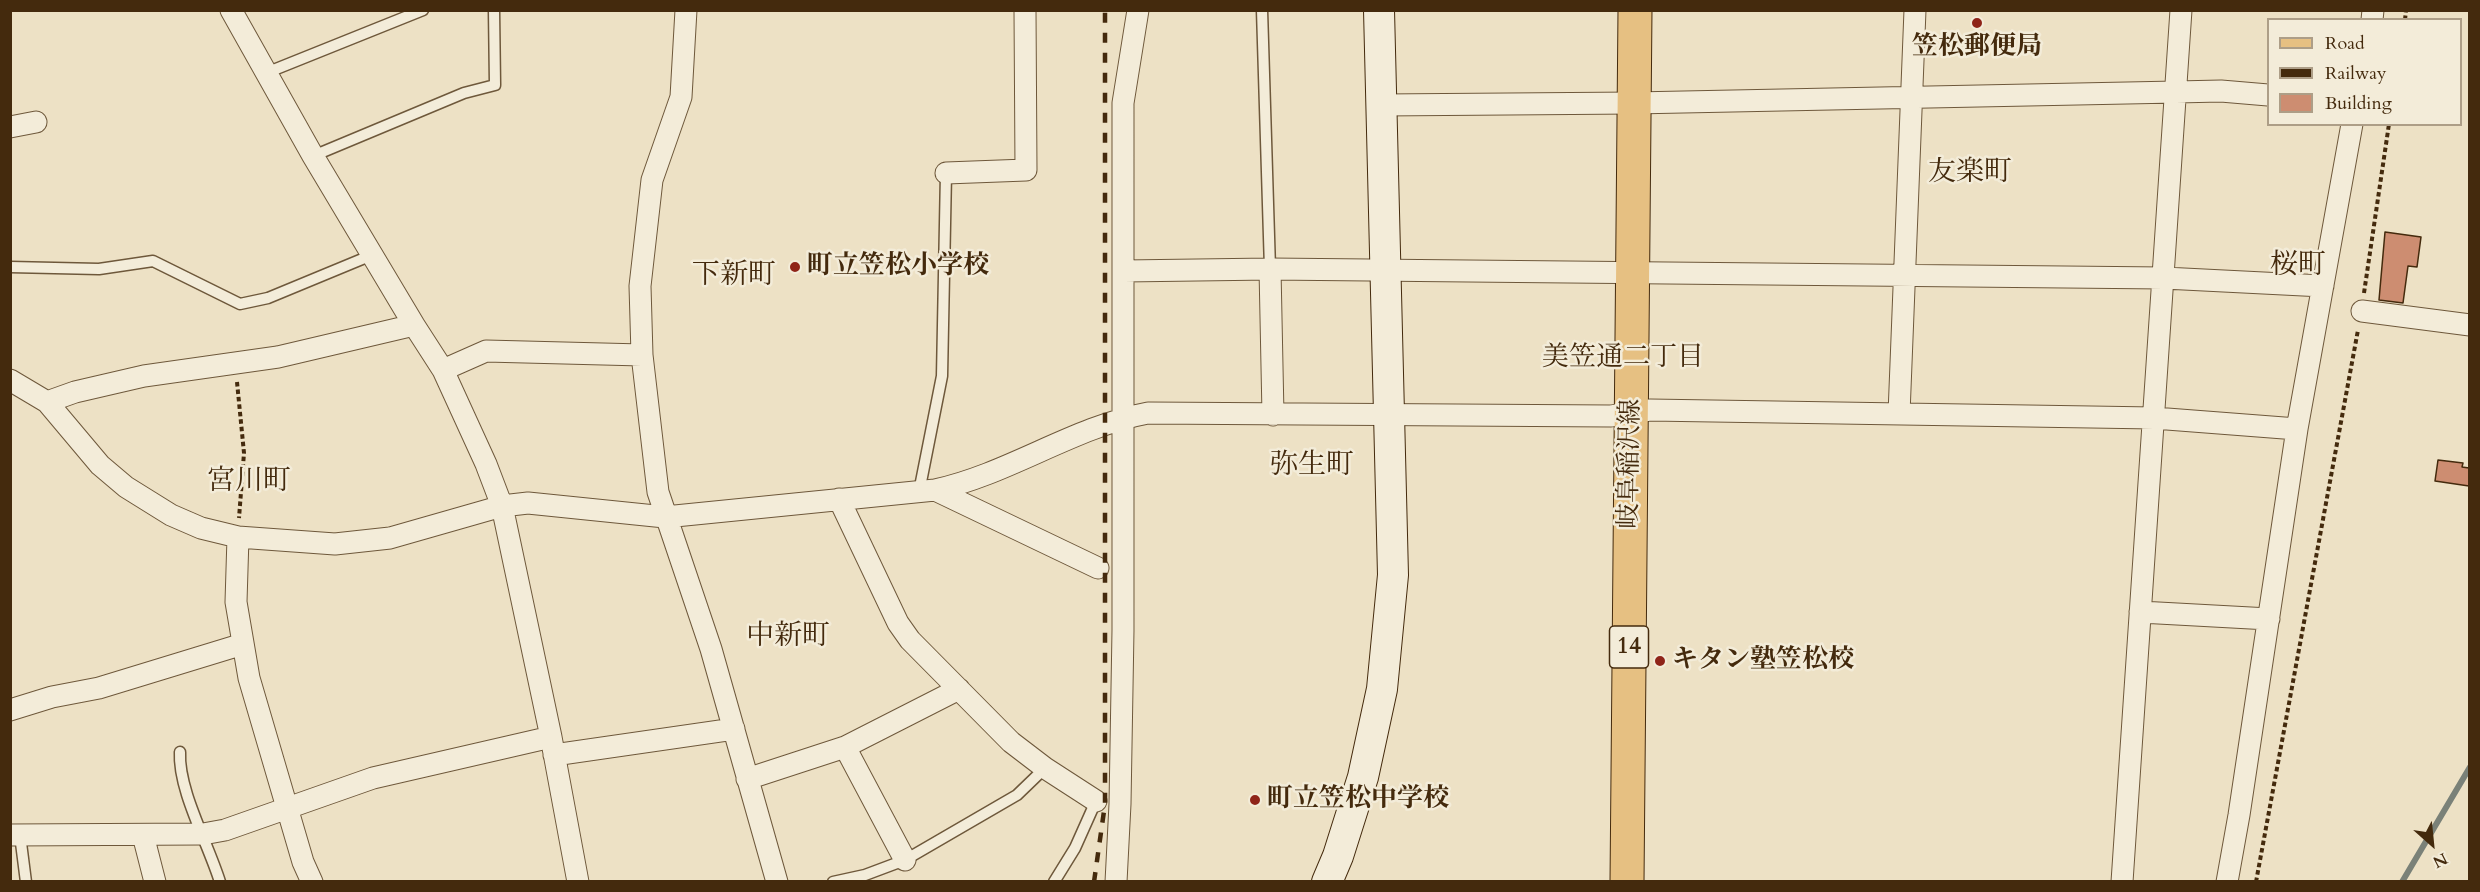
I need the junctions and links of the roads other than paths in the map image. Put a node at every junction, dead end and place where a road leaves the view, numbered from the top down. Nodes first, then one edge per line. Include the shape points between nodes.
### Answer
1 (231, 10) edge
2 (423, 10) edge
3 (494, 10) edge
4 (686, 10) edge
5 (1025, 10) edge
6 (1138, 10) edge
7 (1262, 10) edge
8 (1379, 10) edge
9 (1635, 10) edge
10 (1915, 10) edge
11 (2181, 10) edge
12 (266, 73) junction
13 (2176, 92) junction
14 (2267, 95) edge
15 (1912, 96) junction
16 (1634, 103) junction
17 (1382, 105) junction
18 (36, 122) dead end
19 (2352, 126) edge
20 (10, 127) edge
21 (313, 156) junction
22 (946, 173) joint
23 (372, 255) junction
24 (10, 267) edge
25 (1270, 269) junction
26 (1386, 270) junction
27 (1124, 271) junction
28 (1633, 274) junction
29 (1905, 275) junction
30 (2164, 278) junction
31 (2323, 286) junction
32 (2362, 311) road end
33 (414, 325) junction
34 (2469, 325) edge
35 (642, 355) junction
36 (443, 369) junction
37 (10, 380) edge
38 (47, 402) junction
39 (1631, 413) junction
40 (1899, 414) junction
41 (1273, 415) junction
42 (1390, 415) junction
43 (1124, 418) junction
44 (2154, 418) junction
45 (2297, 429) junction
46 (927, 491) junction
47 (839, 499) junction
48 (502, 506) junction
49 (665, 517) junction
50 (238, 537) junction
51 (1098, 568) dead end
52 (2140, 612) junction
53 (2269, 619) junction
54 (243, 644) junction
55 (959, 689) junction
56 (10, 710) edge
57 (734, 729) junction
58 (552, 746) junction
59 (845, 747) junction
60 (180, 752) dead end
61 (1045, 768) junction
62 (747, 779) junction
63 (1096, 801) joint
64 (287, 807) junction
65 (203, 834) junction
66 (15, 835) edge
67 (143, 835) junction
68 (905, 860) junction
69 (26, 882) edge
70 (155, 882) edge
71 (220, 882) edge
72 (312, 882) edge
73 (578, 882) edge
74 (777, 882) edge
75 (833, 882) edge
76 (1054, 882) edge
77 (1116, 882) edge
78 (1327, 882) edge
79 (1627, 882) edge
80 (2122, 882) edge
81 (2227, 882) edge

1 - 12 street
2 - 12 lane
3 - 21 lane via 495,85 464,93
4 - 35 street via 681,97 652,180 640,285
5 - 22 street via 1026,170
6 - 27 street via 1123,103
7 - 25 lane
8 - 17 street
9 - 16 main road, 岐阜稲沢線 / 14
10 - 15 street
11 - 13 street
12 - 21 street
13 - 14 street
13 - 15 street
13 - 30 street
15 - 16 street
15 - 29 street
16 - 17 street
16 - 28 main road, 岐阜稲沢線 / 14
17 - 26 street
18 - 20 street
19 - 31 street
21 - 23 street
22 - 46 lane via 942,376
23 - 24 lane via 268,298 240,304 153,261 99,269
23 - 33 street
25 - 26 street
25 - 27 street
25 - 41 street
26 - 28 street
26 - 42 street
27 - 43 street
28 - 29 street
28 - 39 main road, 岐阜稲沢線 / 14
29 - 30 street
29 - 40 street
30 - 31 street
30 - 44 street
31 - 45 street
32 - 34 street
33 - 36 street
33 - 38 street via 278,357 144,376
35 - 36 street via 486,351
35 - 49 street via 658,492
36 - 48 street
37 - 38 street
38 - 50 street via 100,465 126,487 201,528
39 - 40 street via 1650,410
39 - 42 street
39 - 79 main road, 岐阜稲沢線 / 14
40 - 44 street
41 - 42 street
41 - 43 street via 1148,413
42 - 78 street via 1393,575 1382,689 1363,777
43 - 46 street via 965,483
43 - 77 street
44 - 45 street
44 - 52 street
45 - 53 street
46 - 47 street
46 - 51 street
47 - 49 street
47 - 55 street via 898,623
48 - 49 street via 528,503
48 - 50 street via 390,537 335,544
48 - 58 street
49 - 57 street
50 - 54 street via 236,602
52 - 53 street
52 - 80 street
53 - 81 street
54 - 56 street via 99,688
54 - 64 street via 249,678
55 - 59 street
55 - 61 street via 1011,742
57 - 58 street
57 - 62 street
58 - 64 street via 373,778
58 - 73 street
59 - 62 street
59 - 68 street
60 - 65 lane via 188,798
61 - 63 street
61 - 68 lane via 1017,795
62 - 74 street
63 - 76 lane
64 - 65 street
64 - 72 street
65 - 67 street
65 - 71 lane
66 - 67 street
66 - 69 lane
67 - 70 street
68 - 75 lane

